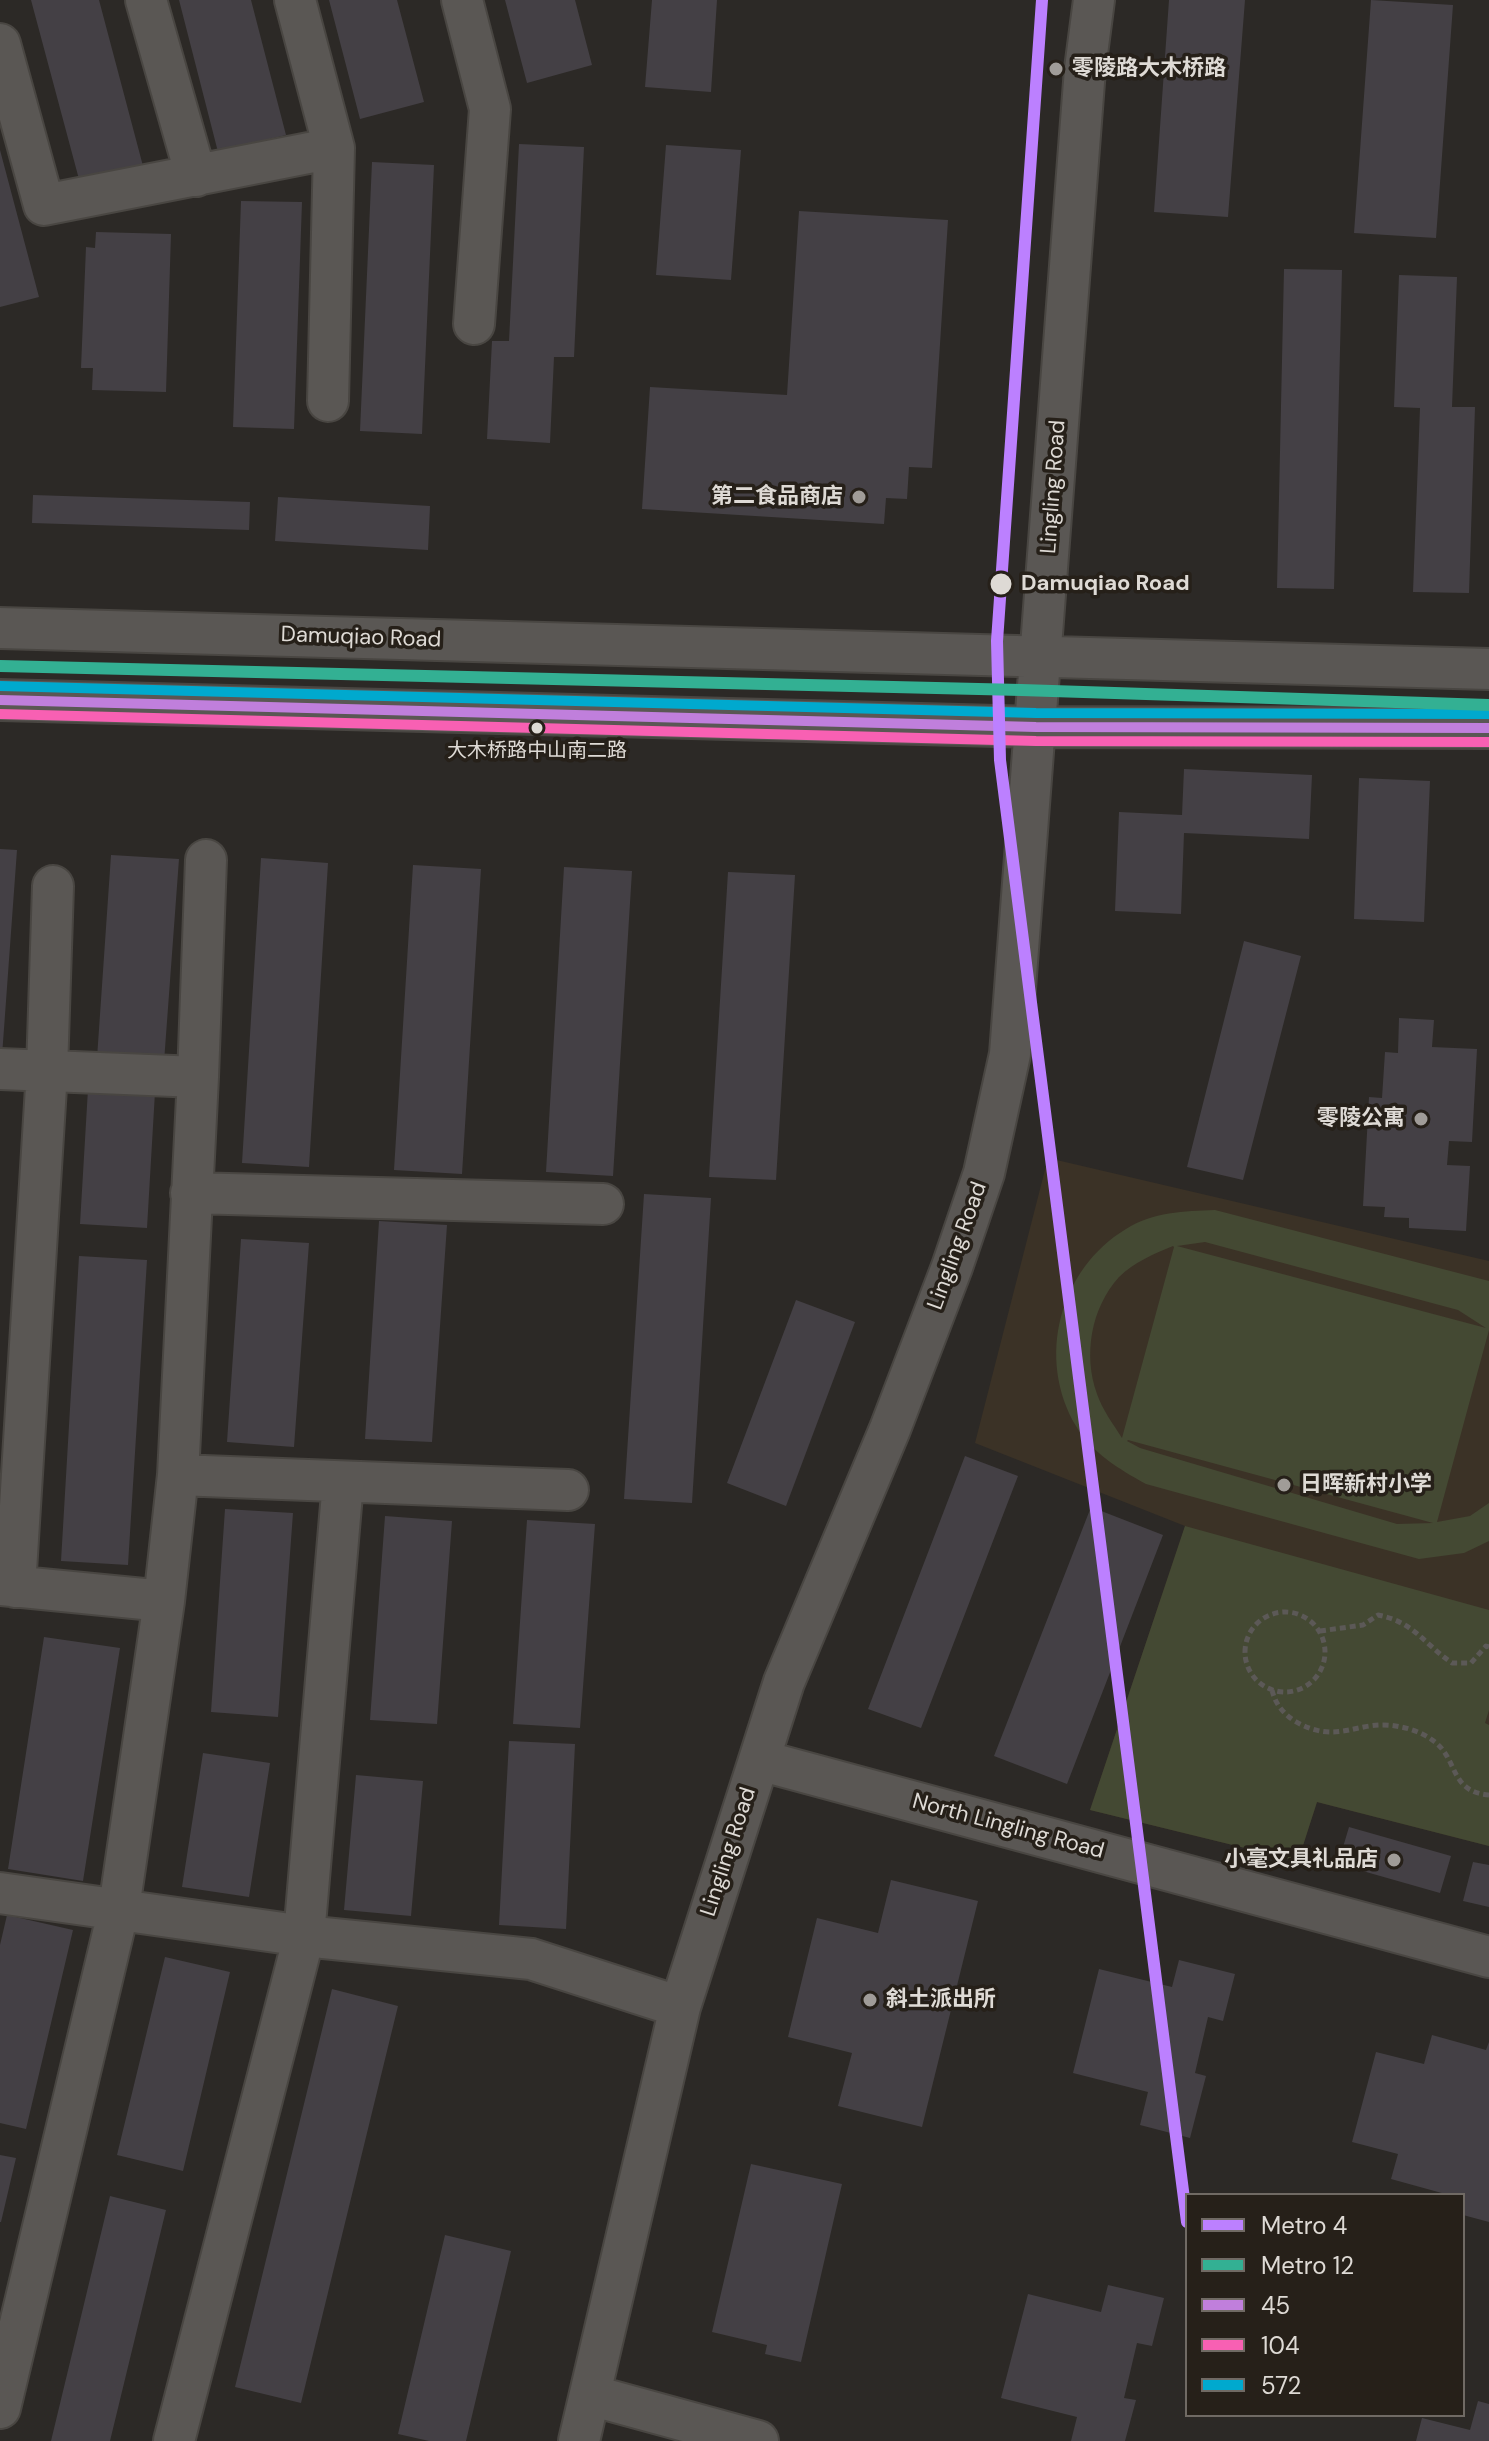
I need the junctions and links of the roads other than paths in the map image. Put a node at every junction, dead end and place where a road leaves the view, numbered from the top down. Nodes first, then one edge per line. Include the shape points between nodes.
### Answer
1 (146, 0) edge
2 (295, 0) edge
3 (462, 0) edge
4 (1094, 0) edge
5 (0, 44) edge
6 (334, 148) junction
7 (196, 176) junction
8 (474, 324) dead end
9 (328, 401) dead end
10 (0, 628) edge
11 (1042, 656) junction
12 (1489, 669) edge
13 (0, 700) edge
14 (1036, 727) junction
15 (1489, 728) edge
16 (206, 860) dead end
17 (53, 886) dead end
18 (0, 1069) edge
19 (47, 1071) junction
20 (198, 1077) junction
21 (191, 1193) junction
22 (603, 1204) dead end
23 (178, 1475) junction
24 (343, 1482) junction
25 (568, 1490) dead end
26 (8, 1586) edge
27 (164, 1601) junction
28 (759, 1760) junction
29 (0, 1893) edge
30 (119, 1908) junction
31 (304, 1936) junction
32 (1489, 1957) edge
33 (680, 2007) junction
34 (590, 2395) junction
35 (0, 2408) edge
36 (174, 2441) edge
37 (579, 2441) edge
38 (758, 2441) edge

1 - 7 street
2 - 6 street
3 - 8 street via 490,109
4 - 11 street, Lingling Road
5 - 7 street via 44,205
6 - 7 street
6 - 9 street
10 - 11 street, Damuqiao Road
11 - 12 street, Damuqiao Road
11 - 14 street, Lingling Road
13 - 14 street
14 - 15 street
14 - 28 street, Lingling Road via 1010,1054 984,1173 890,1429 784,1682
16 - 20 street
17 - 19 street
18 - 19 street
19 - 20 street
19 - 26 street
20 - 21 street
21 - 22 street
21 - 23 street
23 - 24 street
23 - 27 street
24 - 25 street
24 - 31 street
26 - 27 street
27 - 30 street
28 - 32 street, North Lingling Road
28 - 33 street, Lingling Road
29 - 30 street
30 - 31 street
30 - 35 street
31 - 33 street via 531,1959
31 - 36 street
33 - 34 street, Lingling Road
34 - 37 street, Lingling Road
34 - 38 street

